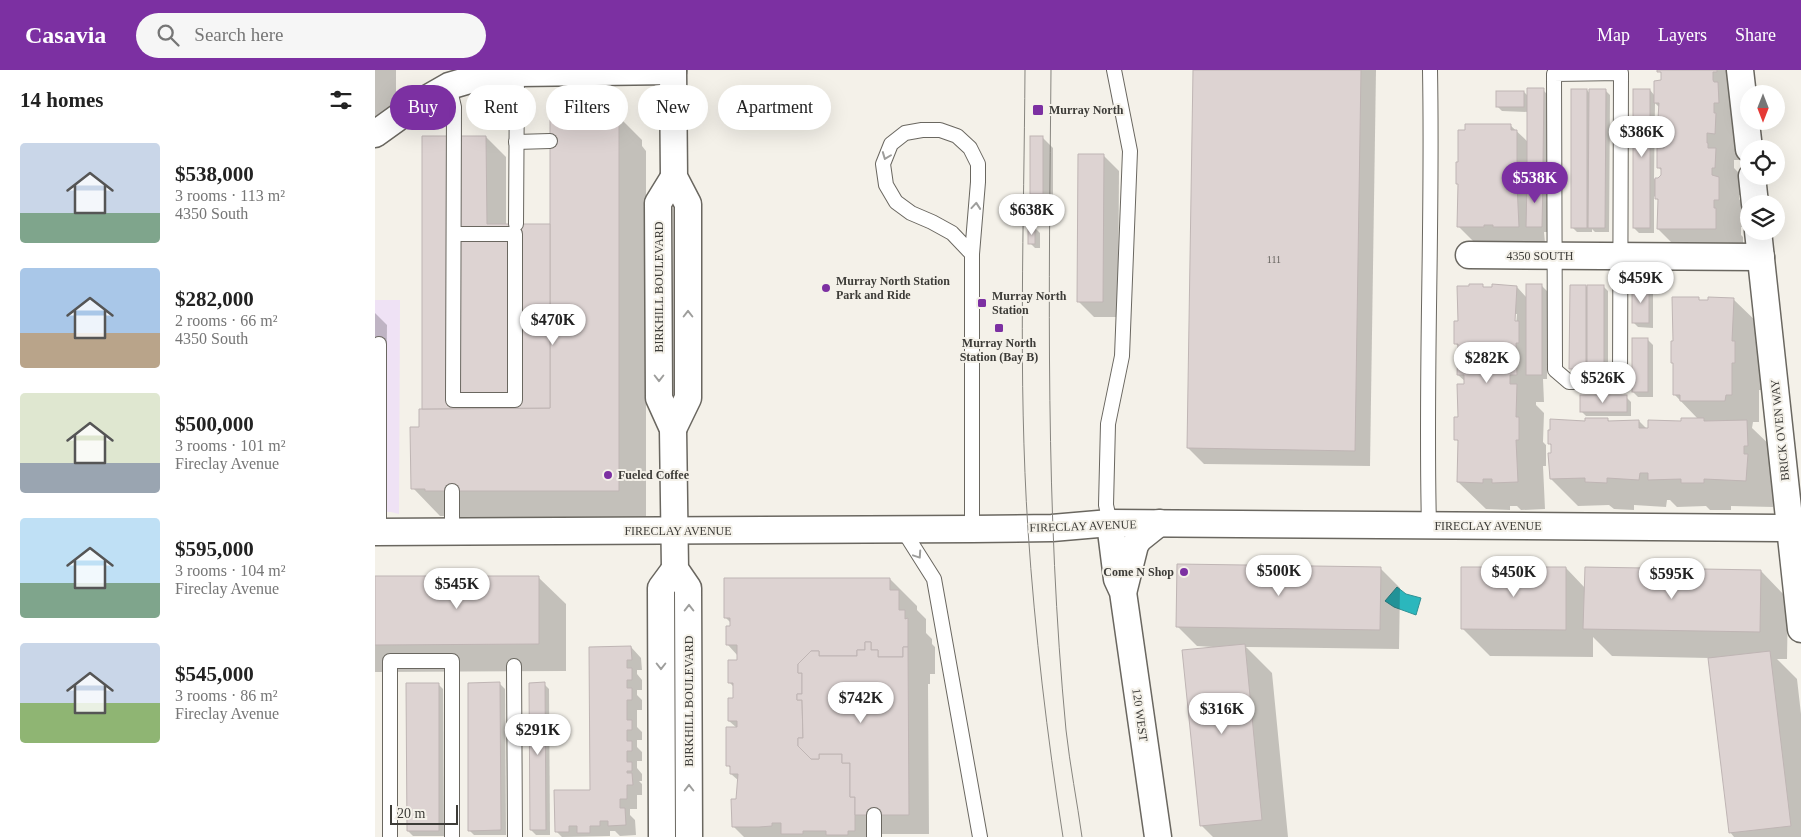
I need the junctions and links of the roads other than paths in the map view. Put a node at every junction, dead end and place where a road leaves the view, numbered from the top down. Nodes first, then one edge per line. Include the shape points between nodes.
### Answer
1 (673, 70) edge
2 (1114, 70) edge
3 (1430, 70) edge
4 (1740, 70) edge
5 (517, 72) edge
6 (452, 85) edge
7 (390, 123) edge
8 (454, 130) edge
9 (375, 134) edge
10 (1748, 140) edge
11 (516, 142) junction
12 (550, 142) dead end
13 (515, 224) dead end
14 (454, 234) junction
15 (1759, 240) edge
16 (972, 254) junction
17 (1469, 255) dead end
18 (1554, 256) junction
19 (1621, 256) junction
20 (1761, 258) junction
21 (379, 344) dead end
22 (452, 491) dead end
23 (377, 497) edge
24 (1110, 523) junction
25 (1159, 524) junction
26 (1429, 526) junction
27 (1790, 528) junction
28 (972, 529) junction
29 (674, 530) junction
30 (903, 530) junction
31 (377, 532) edge
32 (452, 532) junction
33 (675, 569) junction
34 (1123, 592) junction
35 (1801, 629) edge
36 (514, 666) dead end
37 (874, 815) dead end
38 (390, 837) edge
39 (453, 837) edge
40 (515, 837) edge
41 (662, 837) edge
42 (689, 837) edge
43 (874, 837) edge
44 (981, 837) edge
45 (1157, 837) edge

1 - 5 street
1 - 29 street, BIRKHILL BOULEVARD via 674,176 658,203 659,398 673,430
2 - 24 lane via 1129,151 1123,356 1108,424 1106,505
3 - 26 lane
4 - 10 street
5 - 6 street via 483,76
5 - 11 lane
7 - 9 street
8 - 14 lane
11 - 12 lane
11 - 13 lane
14 - 14 lane via 453,400 515,400 515,234
15 - 20 street, BRICK OVEN WAY
16 -> 16 lane via 978,164 971,148 957,136 940,130 905,133 891,144 883,164 886,185 896,202 911,214 952,233
16 - 28 lane
17 - 18 street, 4350 SOUTH
18 - 19 street, 4350 SOUTH
18 - 19 lane via 1555,370 1569,382 1617,382 1620,378
18 - 19 lane via 1554,74 1621,73
19 - 20 street, 4350 SOUTH
20 - 27 street, BRICK OVEN WAY
21 - 23 lane
22 - 32 lane
23 - 31 lane
24 - 25 street, FIRECLAY AVENUE
24 - 28 street, FIRECLAY AVENUE
24 - 34 street, 120 WEST via 1117,579
25 - 26 street, FIRECLAY AVENUE
25 - 34 street, 120 WEST via 1135,546
26 - 27 street, FIRECLAY AVENUE
27 - 35 street, BRICK OVEN WAY
28 - 30 street, FIRECLAY AVENUE
29 - 30 street, FIRECLAY AVENUE
29 - 32 street, FIRECLAY AVENUE
29 - 33 street, BIRKHILL BOULEVARD
30 -> 44 lane via 934,579
31 - 32 street, FIRECLAY AVENUE
33 -> 41 street via 661,588
42 -> 33 street, BIRKHILL BOULEVARD via 689,588
34 - 45 street, 120 WEST
36 - 40 lane
37 - 43 lane
38 - 39 lane via 390,661 453,661

